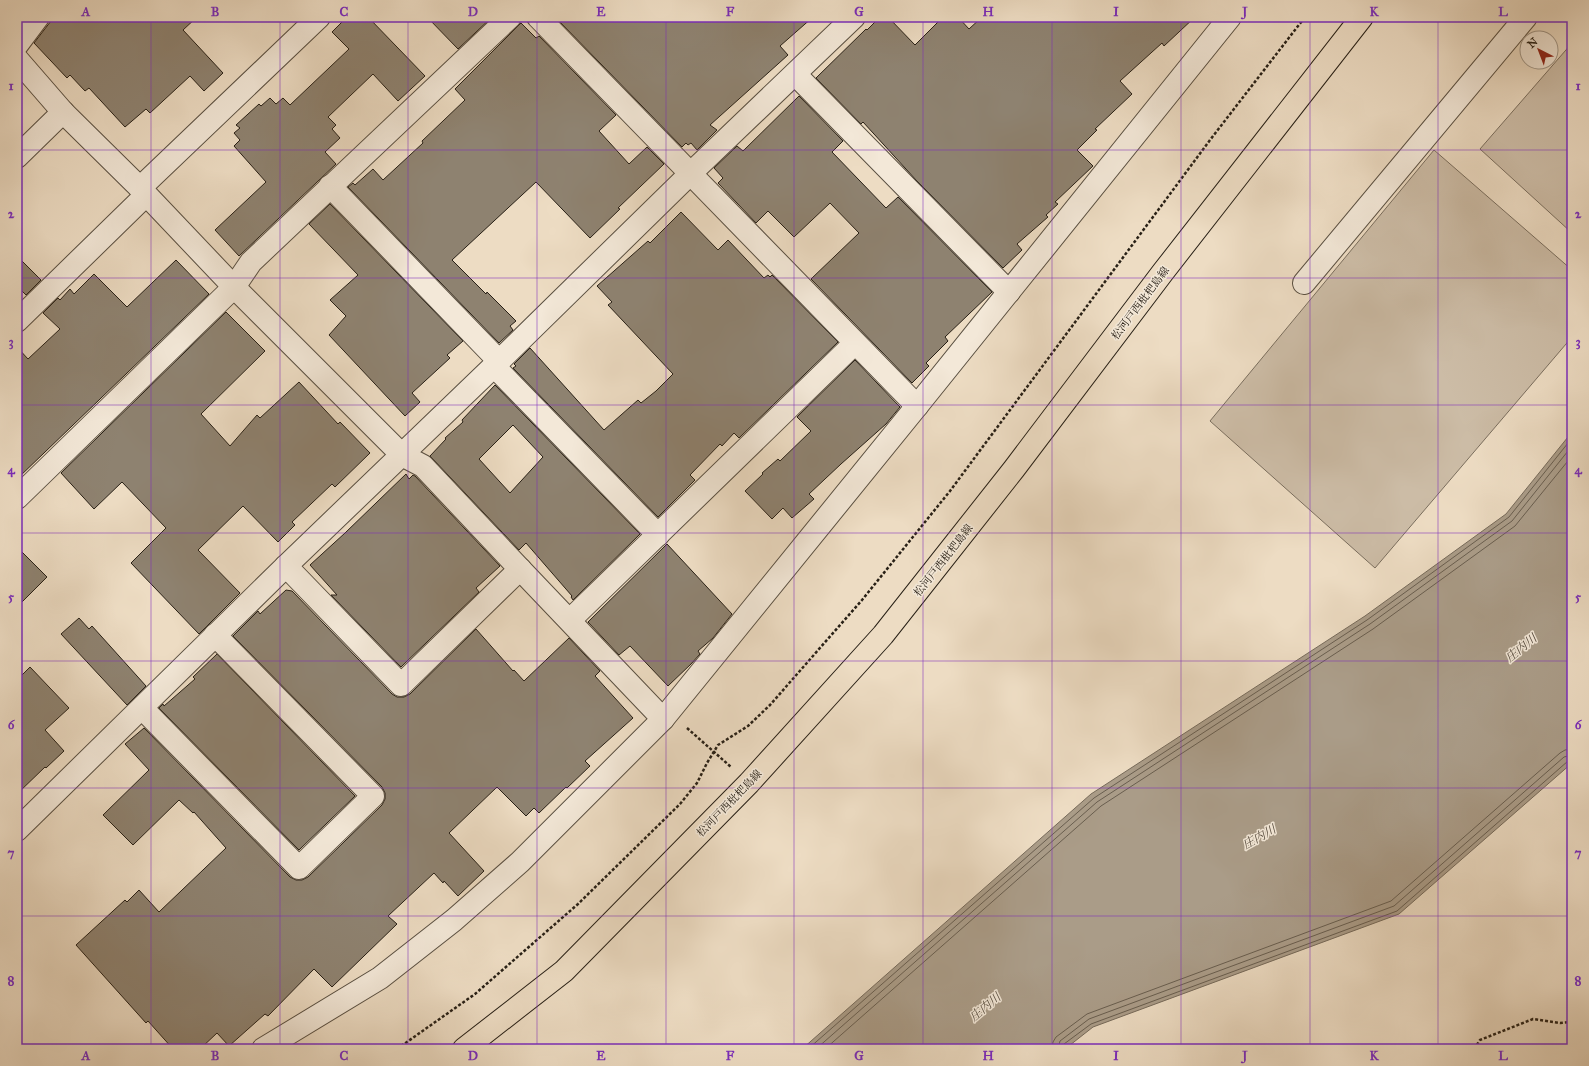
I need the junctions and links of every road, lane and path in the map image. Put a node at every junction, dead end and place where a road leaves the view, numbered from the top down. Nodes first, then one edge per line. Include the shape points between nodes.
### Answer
1 (38, 17) edge
2 (319, 17) edge
3 (510, 17) edge
4 (538, 17) edge
5 (854, 17) edge
6 (1230, 17) edge
7 (1305, 17) edge
8 (1362, 17) edge
9 (1526, 17) edge
10 (17, 45) edge
11 (17, 59) edge
12 (795, 74) junction
13 (63, 112) junction
14 (17, 157) edge
15 (691, 173) junction
16 (330, 186) junction
17 (143, 192) junction
18 (1304, 283) dead end
19 (234, 287) junction
20 (1009, 292) junction
21 (17, 321) edge
22 (855, 343) junction
23 (497, 363) junction
24 (917, 406) junction
25 (402, 455) junction
26 (17, 498) edge
27 (658, 535) junction
28 (286, 566) junction
29 (520, 569) junction
30 (570, 620) junction
31 (215, 635) junction
32 (142, 708) junction
33 (666, 716) junction
34 (713, 752) junction
35 (749, 783) junction
36 (17, 830) edge
37 (1572, 1022) edge
38 (263, 1049) edge
39 (398, 1049) edge
40 (464, 1049) edge
41 (1474, 1049) edge

1 - 10 street
2 - 17 street
3 - 16 street
4 - 15 street
5 - 12 street
6 - 20 street
7 - 34 path via 1210,140 950,491 862,600 770,705 748,726 718,745
8 - 35 main road, 松河戸西枇杷島線 via 888,629
9 - 18 street
11 - 13 street
12 - 15 street
12 - 20 street
13 - 14 street
13 - 17 street
15 - 22 street
15 - 23 street
16 - 19 street via 251,262
16 - 23 street
17 - 19 street
17 - 21 street
19 - 25 street
19 - 26 street
20 - 24 street
22 - 24 street
22 - 27 street
23 - 25 street
23 - 27 street
24 - 33 street
25 - 28 street
25 - 29 street via 423,466
27 - 30 street
28 - 29 street via 401,685
28 - 31 street
29 - 30 street
30 - 33 street
31 - 32 street
31 - 32 street via 374,796 299,868
32 - 36 street
33 - 34 path
33 - 38 street via 520,862 454,920 380,978
34 - 35 path
34 - 39 path via 697,783 680,804 578,904 475,994
35 - 40 main road, 松河戸西枇杷島線 via 564,971
37 - 41 path via 1533,1019 1480,1040

